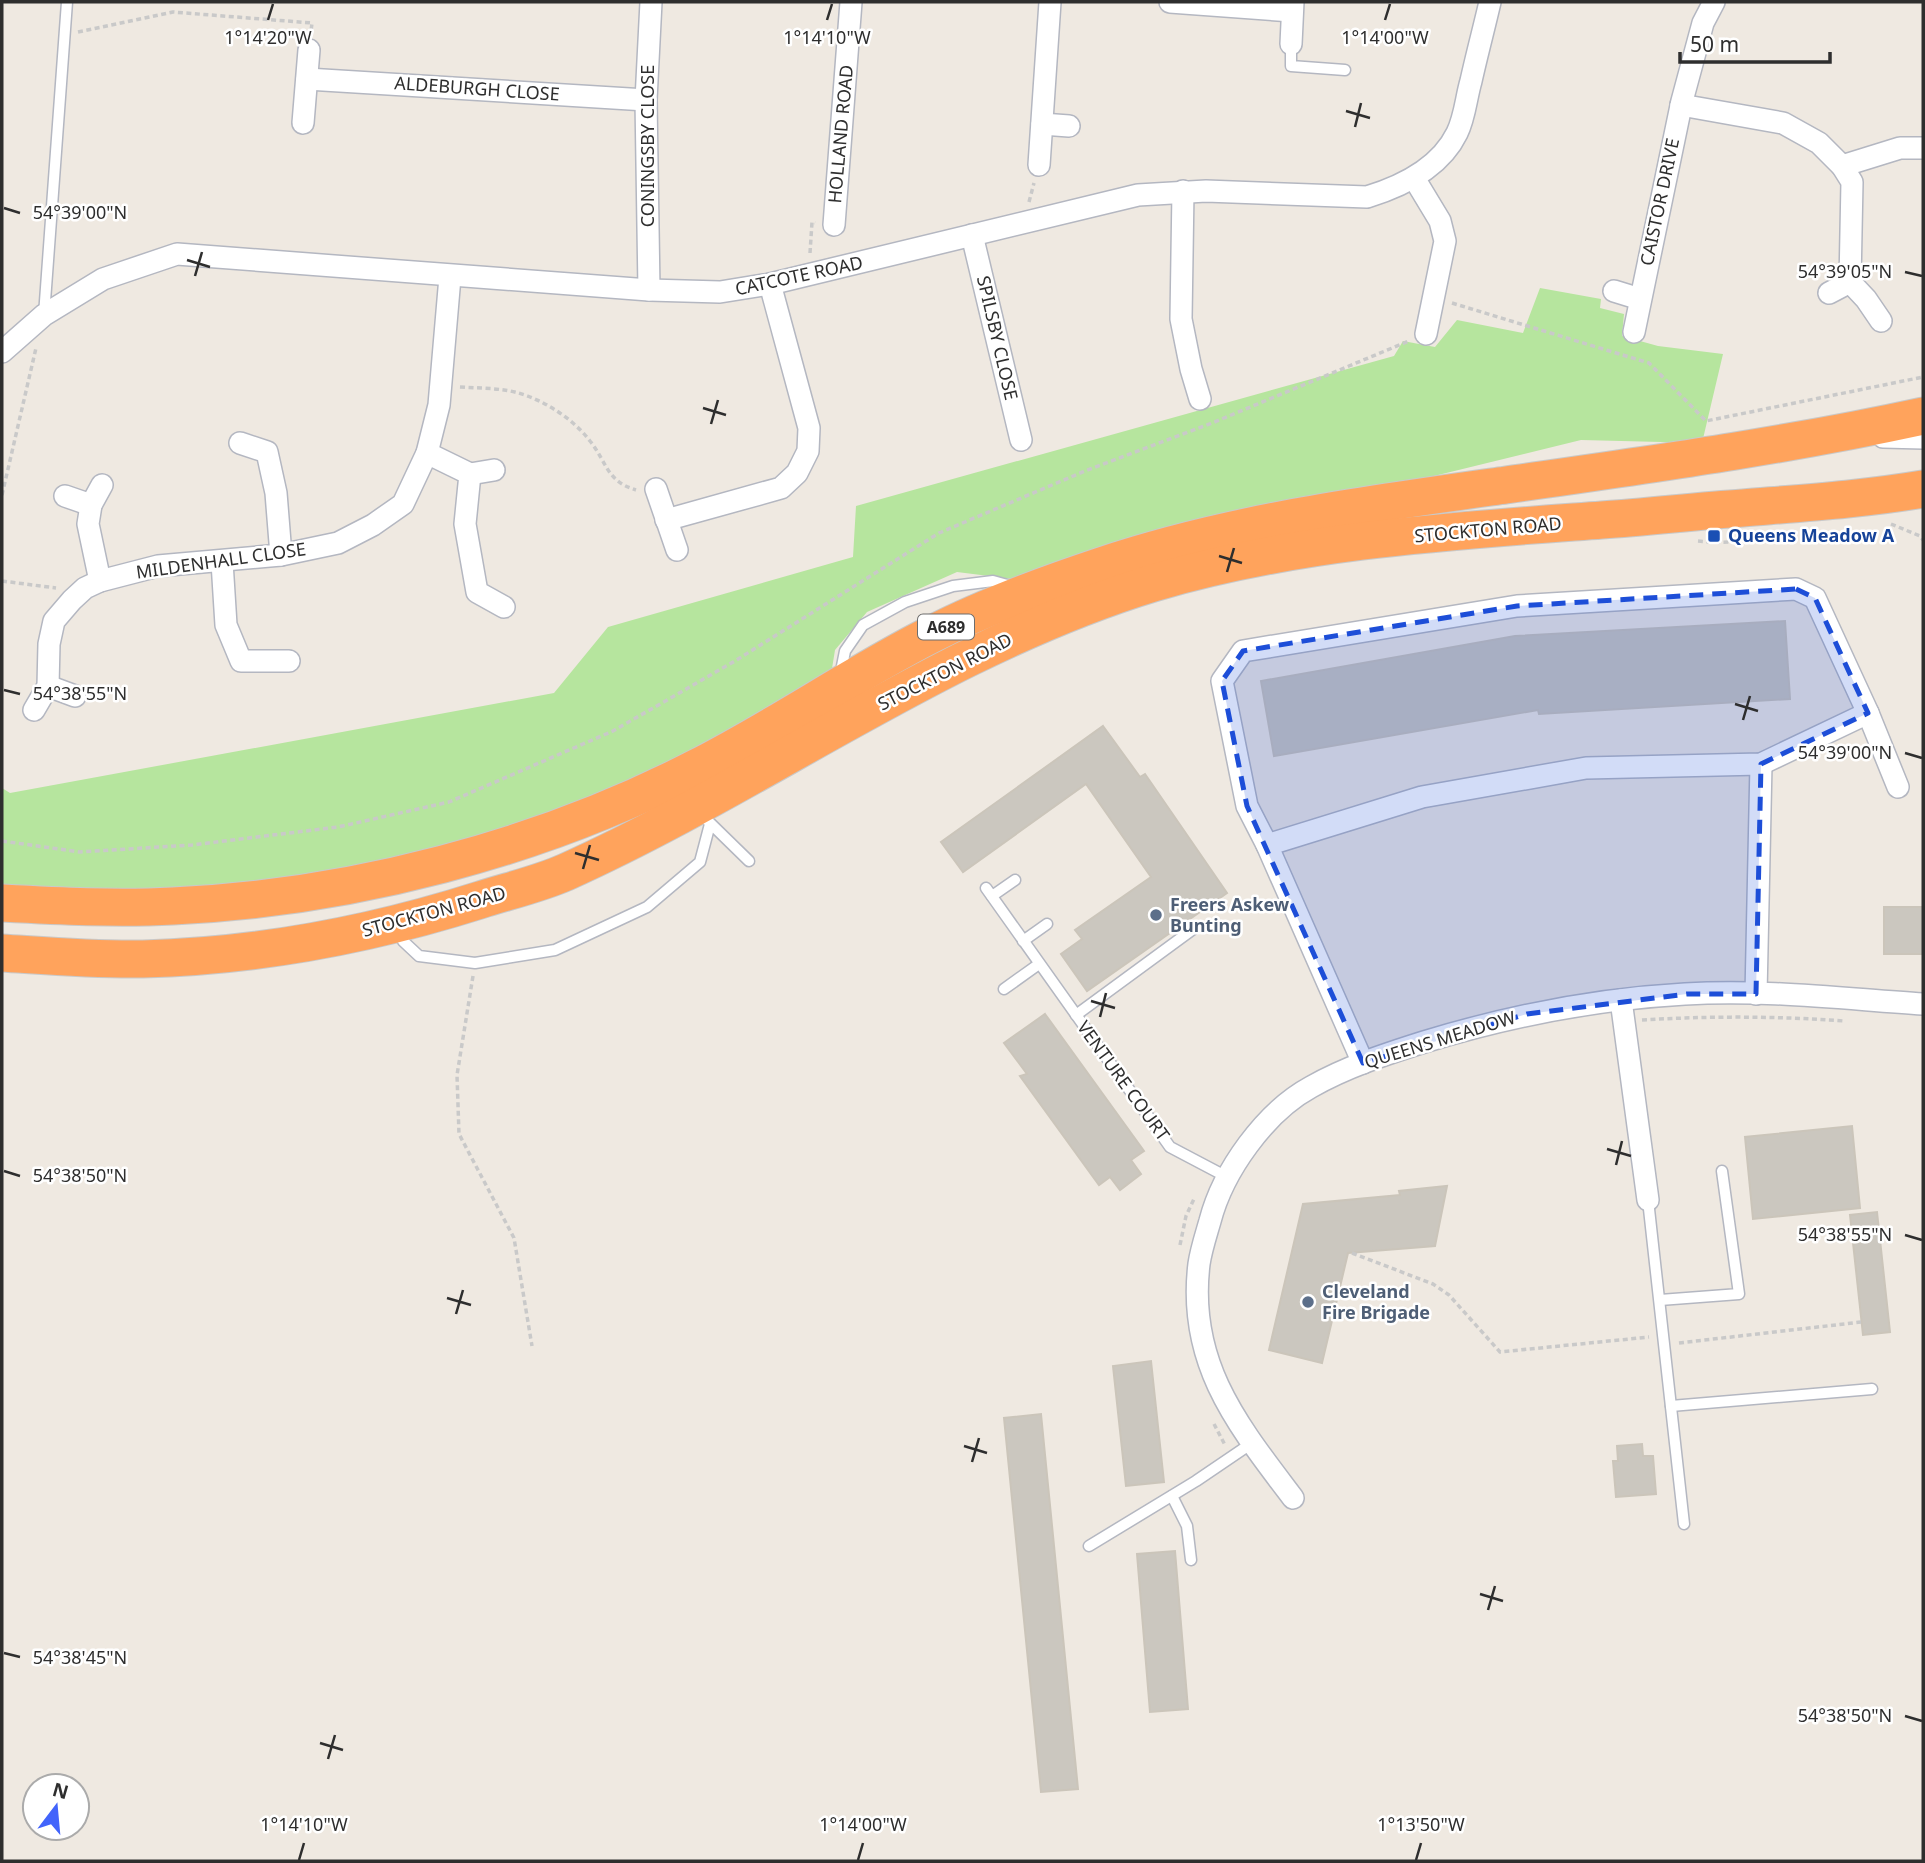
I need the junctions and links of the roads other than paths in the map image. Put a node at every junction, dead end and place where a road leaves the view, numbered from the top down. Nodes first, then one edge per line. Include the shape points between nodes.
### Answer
1 (67, 2) edge
2 (651, 2) edge
3 (851, 2) edge
4 (1051, 2) edge
5 (1170, 2) edge
6 (1490, 2) edge
7 (1714, 2) edge
8 (1292, 6) edge
9 (1291, 44) joint
10 (309, 50) road end
11 (1345, 70) dead end
12 (307, 79) junction
13 (646, 100) junction
14 (1681, 105) junction
15 (303, 123) dead end
16 (1042, 124) junction
17 (1069, 126) dead end
18 (1923, 148) edge
19 (1039, 165) road end
20 (1842, 166) junction
21 (1414, 178) junction
22 (1183, 191) junction
23 (834, 225) road end
24 (972, 235) junction
25 (450, 276) junction
26 (1850, 282) junction
27 (770, 284) junction
28 (649, 290) junction
29 (1614, 291) dead end
30 (1829, 293) dead end
31 (1640, 299) junction
32 (44, 315) junction
33 (1881, 321) dead end
34 (1634, 332) dead end
35 (1426, 334) road end
36 (2, 352) edge
37 (1200, 399) dead end
38 (1923, 416) edge
39 (1821, 438) junction
40 (1923, 438) edge
41 (1021, 440) dead end
42 (240, 443) dead end
43 (427, 453) junction
44 (494, 470) dead end
45 (470, 474) junction
46 (102, 485) dead end
47 (656, 489) road end
48 (1923, 489) edge
49 (65, 496) dead end
50 (91, 505) junction
51 (1885, 509) junction
52 (1923, 512) edge
53 (666, 520) junction
54 (677, 550) dead end
55 (281, 555) junction
56 (222, 562) junction
57 (100, 581) junction
58 (503, 607) dead end
59 (289, 662) dead end
60 (48, 686) junction
61 (75, 696) dead end
62 (34, 710) dead end
63 (1868, 713) junction
64 (1761, 764) junction
65 (1898, 787) dead end
66 (703, 816) junction
67 (1267, 845) junction
68 (749, 861) dead end
69 (1016, 880) dead end
70 (2, 902) edge
71 (1047, 923) dead end
72 (398, 925) junction
73 (1196, 927) dead end
74 (1023, 941) junction
75 (2, 953) edge
76 (68, 957) junction
77 (1039, 964) junction
78 (2, 971) edge
79 (1003, 989) dead end
80 (1756, 994) junction
81 (1621, 1000) junction
82 (1923, 1004) edge
83 (1076, 1016) junction
84 (1363, 1063) junction
85 (1722, 1171) dead end
86 (1217, 1172) junction
87 (1648, 1200) joint
88 (1660, 1300) junction
89 (1872, 1389) dead end
90 (1671, 1406) junction
91 (1252, 1443) junction
92 (1171, 1496) junction
93 (1293, 1498) dead end
94 (1684, 1524) dead end
95 (1089, 1546) dead end
96 (1191, 1560) dead end

1 - 32 lane
2 - 13 street, CONINGSBY CLOSE
3 - 23 street, HOLLAND ROAD
4 - 16 street
5 - 8 street
6 - 21 street, CATCOTE ROAD via 1458,132 1444,154
7 - 14 street, CAISTOR DRIVE via 1703,23
8 - 9 street
9 - 11 lane via 1292,66
10 - 12 street
12 - 13 street, ALDEBURGH CLOSE
12 - 15 street
13 - 28 street, CONINGSBY CLOSE
14 - 20 street via 1783,123 1819,143
14 - 31 street, CAISTOR DRIVE
16 - 17 street
16 - 19 street
18 - 20 street via 1900,148
20 - 26 street via 1852,182
21 - 22 street, CATCOTE ROAD via 1367,197
21 - 35 street via 1440,221 1445,241
22 - 24 street, CATCOTE ROAD via 1138,195
22 - 37 street via 1181,319 1200,368
24 - 27 street, CATCOTE ROAD
24 - 41 street, SPILSBY CLOSE
25 - 28 street, CATCOTE ROAD
25 - 32 street, CATCOTE ROAD via 177,254 103,279
25 - 43 street, MILDENHALL CLOSE via 439,405
26 - 30 street
26 - 33 street
27 - 28 street, CATCOTE ROAD via 720,292
27 - 53 street via 809,428 808,451 797,473 781,488
29 - 31 street
31 - 34 street, CAISTOR DRIVE
32 - 36 street, CATCOTE ROAD
38 - 39 highway, STOCKTON ROAD / A689
39 - 40 street
39 - 70 highway, STOCKTON ROAD / A689 via 1290,517 1104,565 935,632 694,769 598,814 462,859 362,882 186,905
42 - 55 street via 275,447
43 - 45 street
43 - 55 street, MILDENHALL CLOSE via 403,504 383,518 338,543
44 - 45 street
45 - 58 street via 465,524 471,601
46 - 50 street
47 - 53 street
48 - 51 highway, STOCKTON ROAD / A689
49 - 50 street
50 - 57 street via 89,524
51 - 52 street via 1916,506
51 - 66 highway, STOCKTON ROAD / A689 via 1469,530 1229,563 1069,612 970,656
53 - 54 street
55 - 56 street, MILDENHALL CLOSE
56 - 57 street, MILDENHALL CLOSE via 158,566
56 - 59 street via 226,625 241,661
57 - 60 street, MILDENHALL CLOSE via 79,594 54,621
60 - 61 street
60 - 62 street, MILDENHALL CLOSE
63 - 64 street
63 - 65 street
63 - 67 street via 1815,598 1796,589 1517,606 1242,651 1222,681 1247,806
64 - 67 street via 1586,768 1422,797
64 - 80 street
66 - 68 lane
66 - 72 highway, STOCKTON ROAD / A689 via 559,875
66 - 72 lane via 700,862 647,907 555,950 475,964 419,956 403,941
67 - 84 street
69 - 74 lane, VENTURE COURT via 989,892
71 - 74 lane
72 - 76 highway, STOCKTON ROAD / A689 via 232,953 141,959
73 - 83 lane, VENTURE COURT
74 - 77 lane, VENTURE COURT
75 - 76 highway, STOCKTON ROAD / A689
76 - 78 street
77 - 79 lane
77 - 83 lane, VENTURE COURT
80 - 81 street, QUEENS MEADOW
80 - 82 street, QUEENS MEADOW
81 - 84 street, QUEENS MEADOW via 1527,1014
81 - 87 street
83 - 86 lane, VENTURE COURT via 1170,1147
84 - 86 street, QUEENS MEADOW via 1309,1088
85 - 88 lane via 1739,1294
86 - 91 street, QUEENS MEADOW via 1199,1261 1198,1307 1205,1358 1223,1398
87 - 88 lane
88 - 90 lane
89 - 90 lane
90 - 94 lane
91 - 92 lane
91 - 93 street, QUEENS MEADOW
92 - 95 lane
92 - 96 lane via 1187,1526

